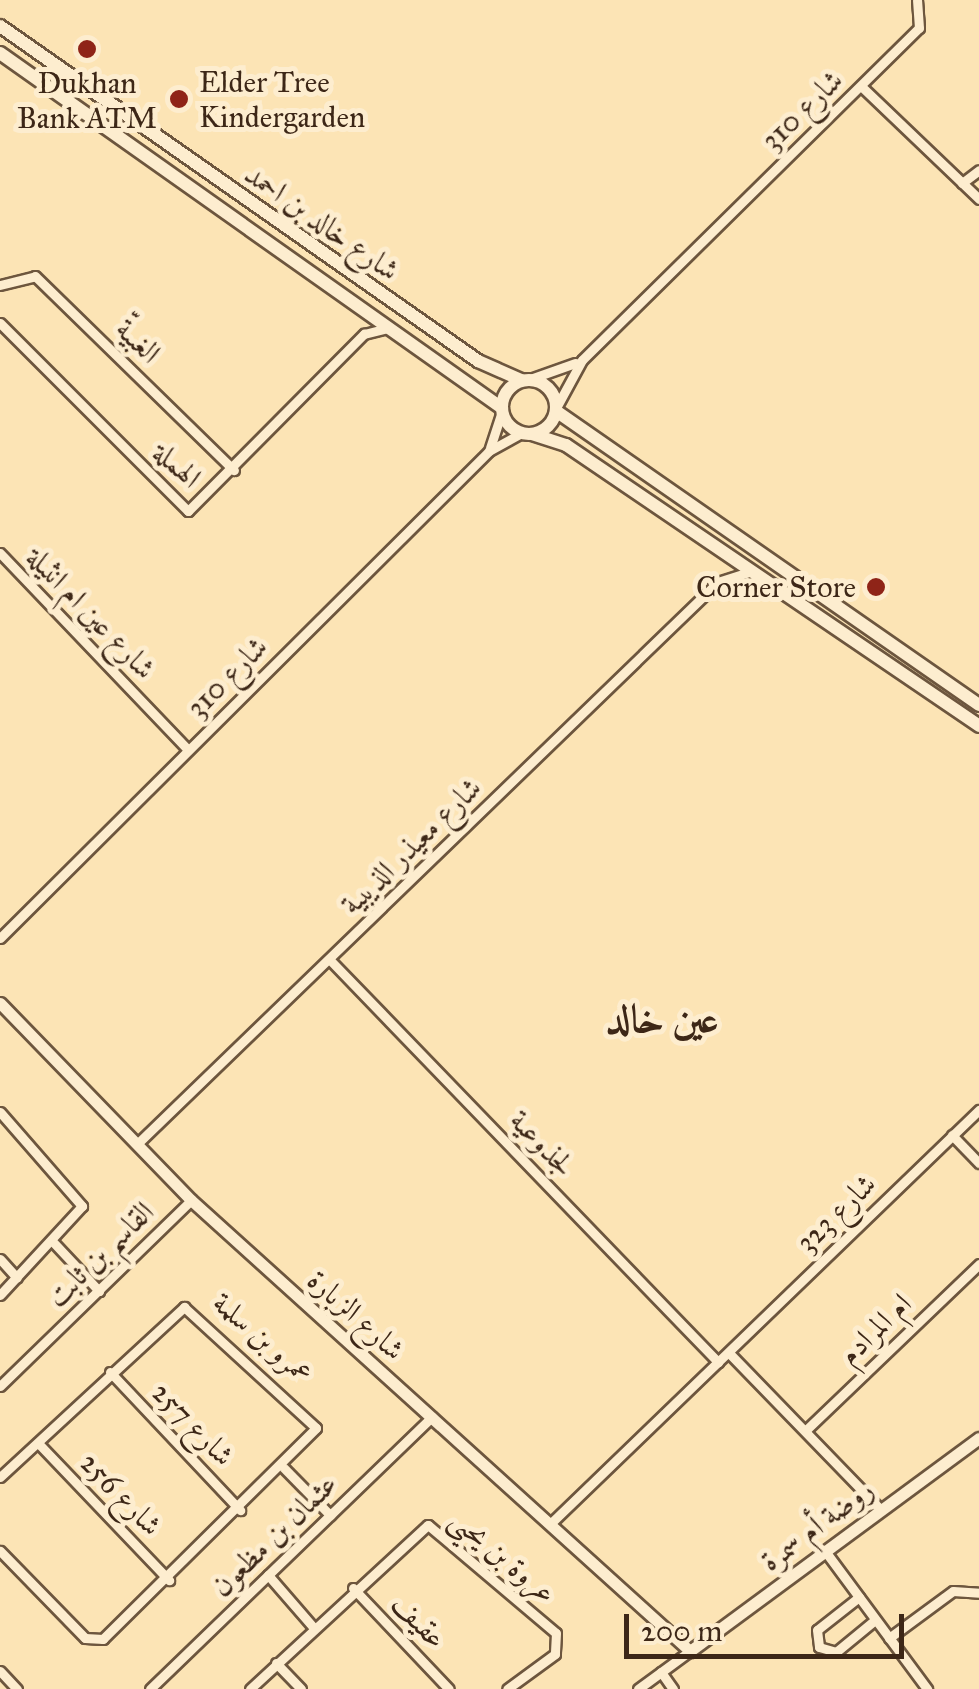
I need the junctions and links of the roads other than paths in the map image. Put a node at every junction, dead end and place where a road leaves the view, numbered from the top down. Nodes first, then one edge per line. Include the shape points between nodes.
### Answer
1 (916, 0) edge
2 (0, 26) edge
3 (0, 53) edge
4 (7, 62) edge
5 (862, 87) junction
6 (979, 170) edge
7 (962, 183) junction
8 (979, 199) edge
9 (0, 285) edge
10 (359, 303) junction
11 (0, 323) edge
12 (398, 330) junction
13 (364, 334) junction
14 (582, 360) junction
15 (526, 380) junction
16 (557, 408) junction
17 (502, 410) junction
18 (527, 433) junction
19 (489, 451) junction
20 (234, 470) junction
21 (720, 550) junction
22 (0, 553) edge
23 (752, 572) junction
24 (718, 582) junction
25 (979, 705) edge
26 (979, 726) edge
27 (188, 750) junction
28 (0, 938) edge
29 (330, 960) junction
30 (0, 1003) edge
31 (979, 1110) edge
32 (0, 1112) edge
33 (952, 1136) junction
34 (137, 1144) junction
35 (979, 1163) edge
36 (191, 1200) junction
37 (54, 1243) junction
38 (0, 1259) edge
39 (979, 1264) edge
40 (18, 1278) junction
41 (98, 1291) junction
42 (0, 1295) edge
43 (729, 1353) junction
44 (718, 1362) junction
45 (110, 1372) junction
46 (0, 1386) edge
47 (432, 1417) junction
48 (806, 1430) junction
49 (979, 1438) edge
50 (38, 1442) junction
51 (284, 1468) junction
52 (0, 1477) edge
53 (880, 1509) junction
54 (240, 1510) junction
55 (330, 1515) junction
56 (552, 1522) junction
57 (0, 1550) edge
58 (824, 1551) junction
59 (268, 1576) junction
60 (169, 1580) junction
61 (353, 1588) junction
62 (979, 1593) edge
63 (859, 1597) junction
64 (875, 1620) junction
65 (313, 1627) junction
66 (889, 1638) junction
67 (690, 1651) junction
68 (276, 1663) junction
69 (0, 1671) edge
70 (661, 1672) junction
71 (923, 1688) edge
72 (18, 1689) edge
73 (150, 1689) edge
74 (250, 1689) edge
75 (301, 1689) edge
76 (450, 1689) edge
77 (507, 1689) edge
78 (638, 1689) edge
79 (673, 1689) edge

1 - 5 street, شارع 310 via 924,17
2 - 15 main road, شارع خالد بن احمد via 466,353
3 - 4 main road, شارع خالد بن احمد
4 - 10 main road, شارع خالد بن احمد
5 - 7 street
5 - 14 street, شارع 310
6 - 7 street
7 - 8 street
9 - 20 street, الغبيةّ via 16,274 35,276
10 - 12 main road, شارع خالد بن احمد
10 - 13 street
11 - 20 street, الهملة via 179,507 197,508
12 - 13 street
12 - 17 main road, شارع خالد بن احمد
13 - 20 street, الهملة
14 - 15 street, شارع 310
14 - 16 street, شارع 310
15 - 16 main road, شارع خالد بن احمد via 552,390
15 - 17 main road
16 - 18 main road
16 - 25 main road
17 - 18 main road, شارع خالد بن احمد
17 - 19 street, شارع 310
18 - 19 street, شارع 310
18 - 21 main road via 566,445
19 - 27 street, شارع 310
21 - 23 main road
21 - 24 street
22 - 27 street, شارع عين ام انثيلة
23 - 24 street, شارع معيذر الذيبية
23 - 26 main road
24 - 29 street, شارع معيذر الذيبية
27 - 28 street, شارع 310
29 - 34 street, شارع معيذر الذيبية
29 - 44 street, لجذوعية
30 - 34 street, شارع الزبارة
31 - 33 street, شارع 323
32 - 37 street via 82,1198 81,1214
33 - 35 street
33 - 43 street, شارع 323
34 - 36 street, شارع الزبارة
36 - 41 street, القاسم بن ثابت
36 - 47 street, شارع الزبارة
37 - 40 street
37 - 41 street
38 - 40 street
39 - 48 street, ام المرادم
40 - 42 street
41 - 46 street, القاسم بن ثابت
43 - 44 street, شارع 323
43 - 48 street
44 - 56 street, شارع 323
45 - 50 street, عمرو بن سلمة
45 - 51 street, عمرو بن سلمة via 169,1313 199,1312 314,1420 310,1441
45 - 54 street, شارع 257
47 - 55 street, عثمان بن مظعون
47 - 56 street, شارع الزبارة
48 - 53 street
49 - 53 street, روضة أم سمرة
50 - 52 street, عمرو بن سلمة
50 - 60 street, شارع 256
51 - 54 street, عمرو بن سلمة
51 - 55 street
53 - 58 street, روضة أم سمرة
54 - 60 street, عمرو بن سلمة
55 - 59 street, عثمان بن مظعون
56 - 67 street, شارع الزبارة
57 - 60 street, عمرو بن سلمة via 91,1641
58 - 63 street
58 - 67 street, روضة أم سمرة
59 - 65 street
59 - 73 street, عثمان بن مظعون
61 - 65 street, عروة بن يحيى
61 - 76 street, عقيف
61 - 77 street, عروة بن يحيى via 418,1528 437,1526 556,1633 554,1654
62 - 66 street via 952,1591
63 - 64 street
63 - 64 street via 817,1630 819,1647 836,1652
64 - 66 street
65 - 68 street, عروة بن يحيى
66 - 71 street
67 - 70 street, روضة أم سمرة
68 - 74 street, عروة بن يحيى
68 - 75 street
69 - 72 street
70 - 78 street, روضة أم سمرة
70 - 79 street

